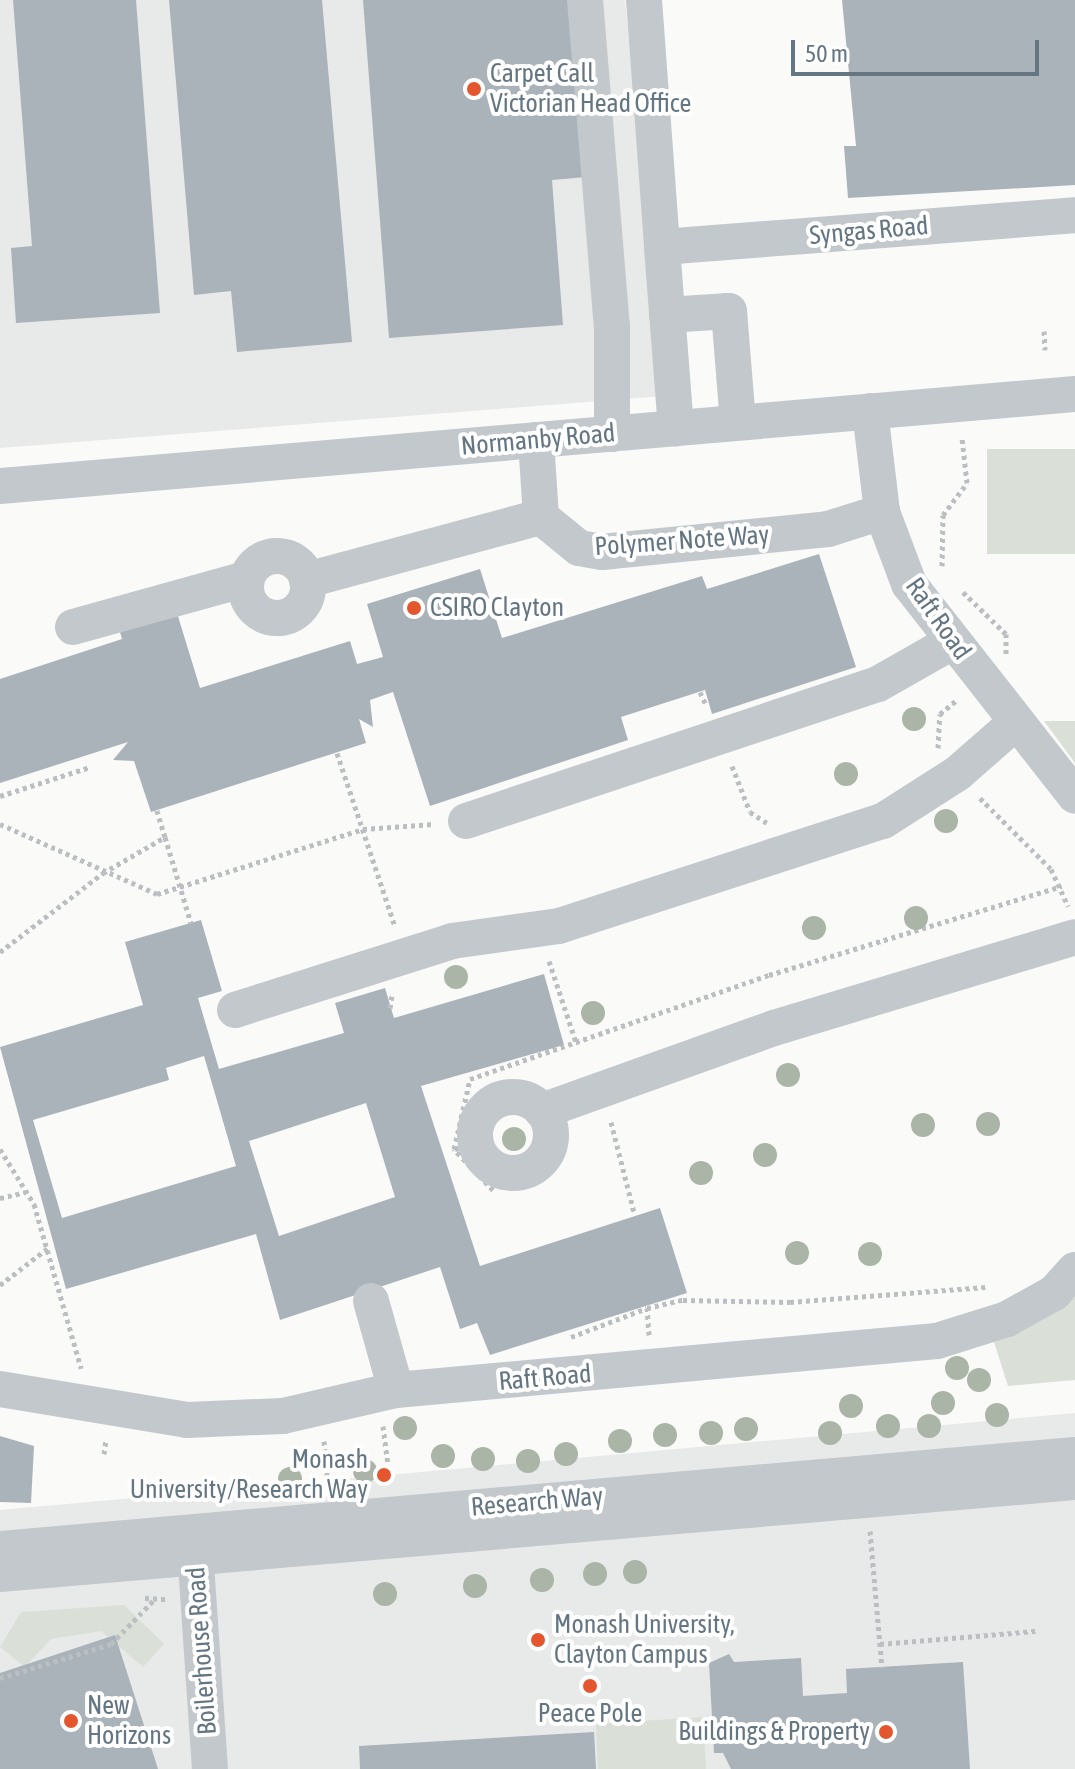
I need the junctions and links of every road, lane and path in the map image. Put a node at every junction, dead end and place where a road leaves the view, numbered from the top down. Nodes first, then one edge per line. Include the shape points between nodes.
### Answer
1 (585, 0) edge
2 (644, 0) edge
3 (1075, 215) edge
4 (662, 247) junction
5 (667, 315) junction
6 (1044, 331) dead end
7 (1045, 350) dead end
8 (1075, 394) edge
9 (870, 411) junction
10 (738, 422) junction
11 (676, 428) junction
12 (612, 434) junction
13 (536, 440) junction
14 (0, 486) edge
15 (882, 512) junction
16 (541, 517) junction
17 (246, 579) junction
18 (307, 580) junction
19 (73, 627) dead end
20 (952, 642) junction
21 (700, 692) dead end
22 (1016, 722) junction
23 (720, 737) junction
24 (337, 753) dead end
25 (90, 767) dead end
26 (0, 796) edge
27 (1075, 796) edge
28 (157, 810) dead end
29 (466, 821) joint
30 (0, 824) edge
31 (363, 829) junction
32 (777, 830) dead end
33 (165, 837) junction
34 (103, 873) junction
35 (1062, 886) dead end
36 (180, 888) junction
37 (191, 923) dead end
38 (538, 929) junction
39 (1075, 937) edge
40 (0, 952) edge
41 (397, 959) junction
42 (390, 1008) dead end
43 (235, 1010) dead end
44 (576, 1043) junction
45 (604, 1090) junction
46 (542, 1111) junction
47 (465, 1147) junction
48 (0, 1149) edge
49 (493, 1190) dead end
50 (25, 1192) junction
51 (0, 1198) edge
52 (634, 1212) dead end
53 (48, 1248) junction
54 (1075, 1270) edge
55 (1002, 1284) dead end
56 (0, 1285) edge
57 (371, 1301) dead end
58 (652, 1368) junction
59 (84, 1380) dead end
60 (0, 1389) edge
61 (386, 1393) junction
62 (111, 1409) junction
63 (104, 1454) dead end
64 (1075, 1455) edge
65 (380, 1482) dead end
66 (1075, 1482) edge
67 (914, 1483) junction
68 (341, 1486) dead end
69 (328, 1487) dead end
70 (870, 1530) dead end
71 (195, 1545) junction
72 (0, 1549) edge
73 (0, 1574) edge
74 (154, 1600) dead end
75 (1035, 1631) dead end
76 (880, 1644) junction
77 (882, 1667) dead end
78 (0, 1678) edge
79 (210, 1769) edge

1 - 12 street via 612,325
2 - 4 street
3 - 4 street, Syngas Road
4 - 5 street
5 - 10 street via 729,311
5 - 11 street
6 - 7 path
8 - 9 street, Normanby Road
9 - 10 street, Normanby Road
9 - 15 street, Raft Road
10 - 11 street, Normanby Road
11 - 12 street, Normanby Road
12 - 13 street, Normanby Road
13 - 14 street, Normanby Road
13 - 16 street
15 - 16 street, Polymer Note Way via 828,529 602,552 579,548
15 - 20 street, Raft Road via 909,584
16 - 18 street
17 - 18 street via 258,562 279,556 298,565
17 - 18 street via 258,613 279,619 298,611
17 - 19 street
20 - 22 street, Raft Road
20 - 23 street via 878,684
21 - 23 path
22 - 27 street, Raft Road
22 - 38 street via 958,773 883,821
23 - 29 street
23 - 32 path via 750,812
24 - 31 path
25 - 26 path
28 - 33 path
29 - 31 path
30 - 34 path
31 - 36 path
31 - 41 path via 399,938
33 - 34 path
33 - 36 path
34 - 36 path via 157,894
34 - 40 path
35 - 44 path
36 - 37 path
38 - 41 street via 452,941
38 - 44 path
39 - 45 street via 774,1028
41 - 42 path
41 - 43 street
44 - 47 path via 470,1079
45 - 46 street
45 - 52 path
46 - 47 street via 522,1098 496,1101 478,1118
46 - 47 street via 549,1148 528,1170 502,1172
47 - 49 path
48 - 50 path
50 - 51 path
50 - 53 path
53 - 56 path
53 - 59 path
54 - 58 street, Raft Road via 1054,1293 965,1335
55 - 58 path via 790,1302 673,1302 647,1308
57 - 61 street
58 - 61 street, Raft Road
60 - 62 street, Raft Road
61 - 62 street, Raft Road via 247,1420
61 - 65 path via 393,1480
62 - 63 path
64 - 67 street, Research Way
66 - 67 street, Research Way
67 - 71 street, Research Way
68 - 69 path
70 - 76 path
71 - 72 street, Research Way
71 - 73 street, Research Way
71 - 79 street, Boilerhouse Road
74 - 78 path via 111,1644
75 - 76 path
76 - 77 path

